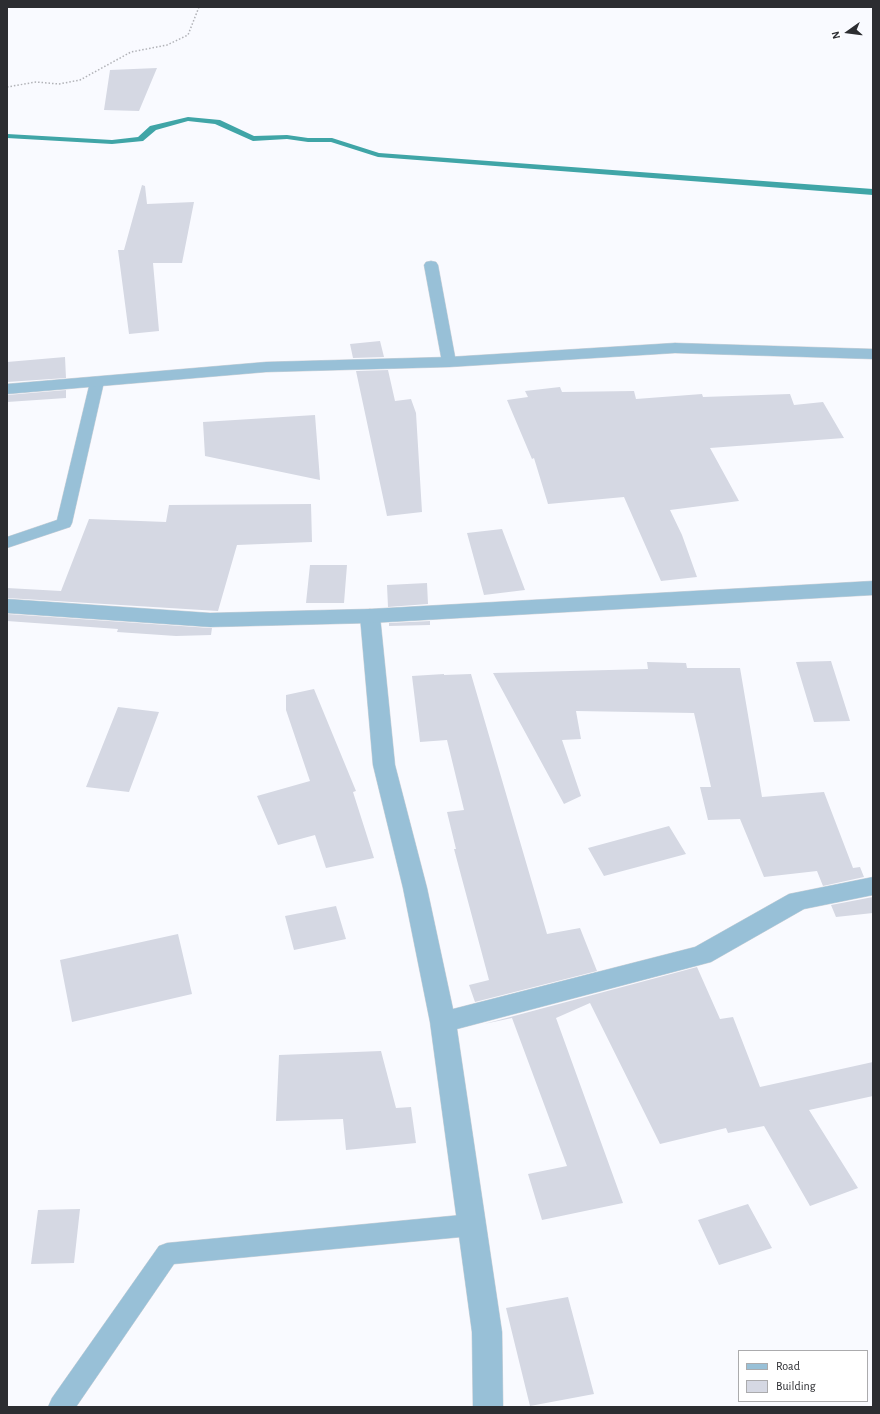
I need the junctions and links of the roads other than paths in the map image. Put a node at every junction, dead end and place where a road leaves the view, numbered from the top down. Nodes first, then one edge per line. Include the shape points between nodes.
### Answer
1 (431, 265) dead end
2 (873, 354) edge
3 (449, 362) junction
4 (97, 382) junction
5 (7, 389) edge
6 (7, 543) edge
7 (873, 588) edge
8 (7, 606) edge
9 (370, 616) junction
10 (873, 886) edge
11 (443, 1022) junction
12 (472, 1225) junction
13 (61, 1407) edge
14 (488, 1407) edge

1 - 3 lane
2 - 3 street via 675,348
3 - 4 street via 266,367
4 - 5 street
4 - 6 lane via 64,523
7 - 9 street
8 - 9 street via 210,620
9 - 11 street via 384,765
10 - 11 street via 798,901 702,955
11 - 12 street
12 - 13 lane via 167,1254
12 - 14 street via 487,1332

